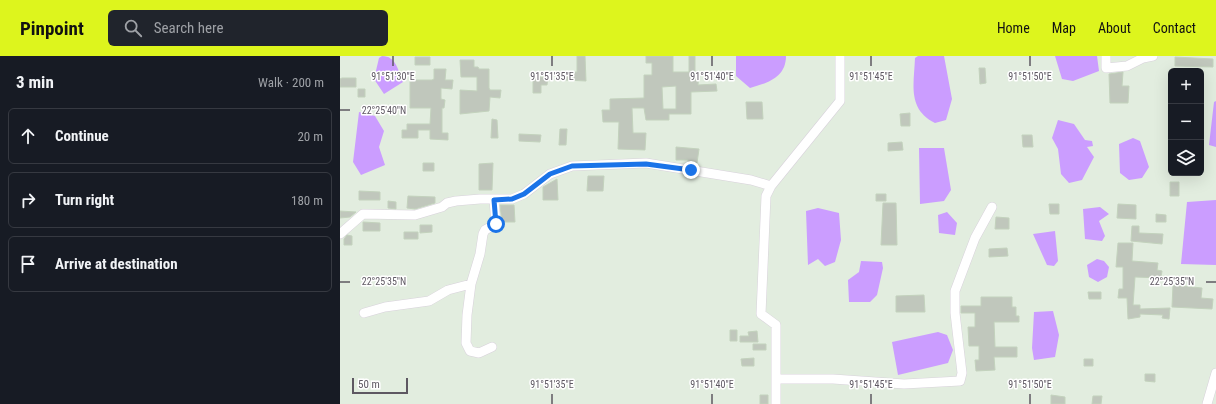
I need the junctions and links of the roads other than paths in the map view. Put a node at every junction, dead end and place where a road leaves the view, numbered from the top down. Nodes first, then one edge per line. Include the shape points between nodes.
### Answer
1 (840, 56) edge
2 (1106, 56) edge
3 (1153, 56) edge
4 (771, 186) junction
5 (494, 200) junction
6 (992, 207) dead end
7 (340, 234) edge
8 (471, 284) junction
9 (364, 314) dead end
10 (492, 347) dead end
11 (1216, 373) edge
12 (776, 379) junction
13 (776, 404) edge
14 (1207, 404) edge

1 - 4 street via 840,101
2 - 3 street via 1106,68 1128,66
4 - 5 street via 706,172 627,163 572,166 550,174 524,194 512,199
4 - 12 street via 766,196 761,314 776,326
5 - 7 street via 456,201 415,215 363,214
5 - 8 street via 496,224 483,234
6 - 12 street via 975,238 955,290 962,372 960,380 904,384 833,379
8 - 9 street via 448,290 429,300 385,307
8 - 10 street via 466,343 470,351 479,353
11 - 14 street
12 - 13 street

